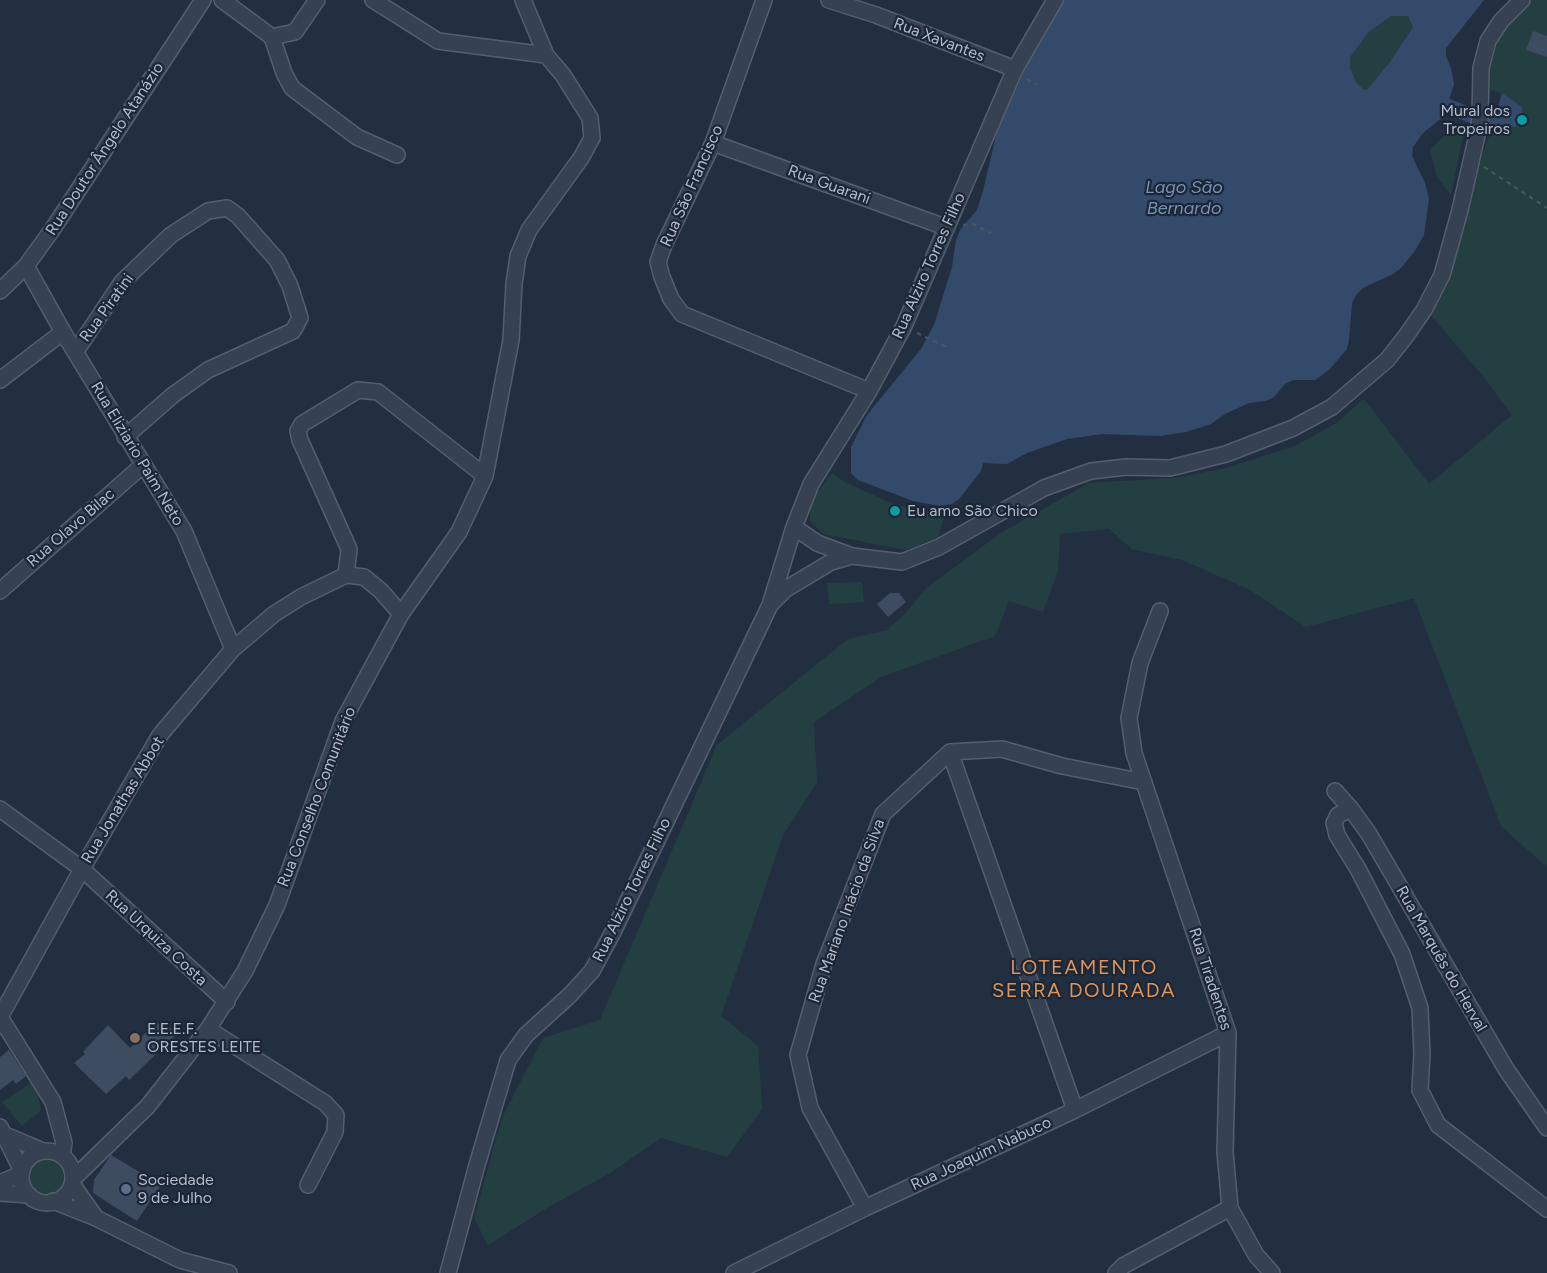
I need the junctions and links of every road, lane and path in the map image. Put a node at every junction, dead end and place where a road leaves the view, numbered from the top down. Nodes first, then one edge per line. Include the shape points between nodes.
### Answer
1 (203, 0) edge
2 (222, 0) edge
3 (317, 0) edge
4 (373, 0) edge
5 (523, 0) edge
6 (764, 0) edge
7 (829, 0) edge
8 (1055, 0) edge
9 (1522, 0) edge
10 (272, 37) junction
11 (546, 55) junction
12 (1015, 69) junction
13 (713, 143) junction
14 (397, 155) dead end
15 (1471, 159) junction
16 (1547, 208) edge
17 (945, 227) junction
18 (991, 233) dead end
19 (26, 266) junction
20 (1, 288) edge
21 (904, 326) junction
22 (63, 332) junction
23 (949, 348) dead end
24 (76, 351) junction
25 (0, 380) edge
26 (869, 391) junction
27 (125, 436) junction
28 (143, 465) junction
29 (485, 476) junction
30 (794, 527) junction
31 (852, 556) junction
32 (346, 575) junction
33 (0, 591) edge
34 (770, 605) junction
35 (1160, 611) dead end
36 (401, 614) junction
37 (232, 650) junction
38 (950, 752) junction
39 (1144, 782) junction
40 (1335, 791) dead end
41 (0, 809) edge
42 (1351, 809) junction
43 (82, 869) junction
44 (227, 1002) junction
45 (0, 1017) edge
46 (208, 1029) junction
47 (1228, 1033) junction
48 (1075, 1110) junction
49 (1547, 1128) edge
50 (3, 1131) edge
51 (105, 1149) junction
52 (43, 1151) junction
53 (64, 1158) junction
54 (21, 1172) junction
55 (72, 1182) junction
56 (0, 1183) edge
57 (308, 1185) dead end
58 (0, 1192) edge
59 (29, 1195) junction
60 (53, 1202) junction
61 (865, 1208) junction
62 (1230, 1208) junction
63 (1547, 1209) edge
64 (96, 1218) junction
65 (1256, 1255) junction
66 (229, 1273) edge
67 (448, 1273) edge
68 (734, 1273) edge
69 (1116, 1273) edge
70 (1260, 1273) edge
71 (1272, 1273) edge

1 - 19 street, Rua Doutor Ângelo Atanázio
2 - 10 street
3 - 10 street via 295,32
4 - 11 street via 438,41
5 - 11 street, Rua Conselho Comunitário
6 - 13 street, Rua São Francisco
7 - 12 street, Rua Xavantes
8 - 12 street, Rua Alziro Torres Filho
9 - 15 street via 1488,41 1481,68 1480,120
10 - 14 street via 292,88 357,137
11 - 29 street, Rua Conselho Comunitário via 590,118 592,138 528,230 518,256 511,340
12 - 17 street, Rua Alziro Torres Filho
13 - 17 street, Rua Guarani
13 - 26 street, Rua São Francisco via 658,262 671,299 682,314
15 - 16 path
15 - 31 street via 1442,275 1424,310 1387,360 1332,407 1293,428 1226,454 1170,468 1091,471 1044,488 939,547 902,562
17 - 18 path via 973,224
17 - 21 street, Rua Alziro Torres Filho
19 - 20 street, Rua Doutor Ângelo Atanázio
19 - 22 street, Rua Eliziario Paim Neto
21 - 23 path
21 - 26 street, Rua Alziro Torres Filho
22 - 24 street, Rua Eliziario Paim Neto
22 - 25 street, Rua Piratini
24 - 27 street, Rua Eliziario Paim Neto
24 - 27 street, Rua Piratini via 122,282 171,235 208,211 227,207 277,260 300,318 293,331 208,370
26 - 30 street, Rua Alziro Torres Filho via 811,484
27 - 28 street, Rua Eliziario Paim Neto
28 - 33 street, Rua Olavo Bilac
28 - 37 street, Rua Eliziario Paim Neto via 184,531
29 - 32 street via 378,392 358,390 302,424 298,431 300,440 349,549
29 - 36 street, Rua Conselho Comunitário via 459,532
30 - 31 street via 817,543
30 - 34 street, Rua Alziro Torres Filho
31 - 34 street via 831,562 786,589
32 - 36 street via 364,577
32 - 37 street, Rua Jonathas Abbot via 274,614
34 - 67 street, Rua Alziro Torres Filho via 592,971 526,1035 508,1060
35 - 39 street, Rua Tiradentes via 1140,663 1129,718 1134,753
36 - 44 street, Rua Conselho Comunitário via 343,721 277,905
37 - 43 street, Rua Jonathas Abbot via 160,735
38 - 39 street via 1002,749
38 - 48 street
38 - 61 street, Rua Mariano Inácio da Silva via 883,814 824,964 798,1055 810,1108
39 - 47 street, Rua Tiradentes
40 - 42 street, Rua Marquês do Herval
41 - 43 street, Rua Urquiza Costa
42 - 49 street, Rua Marquês do Herval via 1506,1070
42 - 63 street via 1338,815 1334,824 1401,954 1420,1008 1420,1090 1438,1125
43 - 44 street, Rua Urquiza Costa
43 - 45 street, Rua Jonathas Abbot
44 - 46 street, Rua Conselho Comunitário
45 - 53 street via 53,1102
46 - 51 street, Rua Conselho Comunitário via 148,1106
46 - 57 street via 325,1103 336,1115 335,1132
47 - 48 street, Rua Joaquim Nabuco
47 - 62 street, Rua Tiradentes via 1225,1152
48 - 61 street, Rua Joaquim Nabuco
50 - 52 street
50 - 54 street
51 - 53 street, Rua Conselho Comunitário
51 - 55 street, Rua Conselho Comunitário
52 - 53 street
52 - 54 street via 28,1159
53 - 55 street
54 - 56 street
54 - 59 street via 22,1185
55 - 60 street via 65,1194
55 - 64 street
58 - 59 street
59 - 60 street
60 - 64 street
61 - 68 street, Rua Joaquim Nabuco
62 - 65 street, Rua Tiradentes
62 - 69 street
64 - 66 street via 180,1260
65 - 70 street
65 - 71 street, Rua Tiradentes

